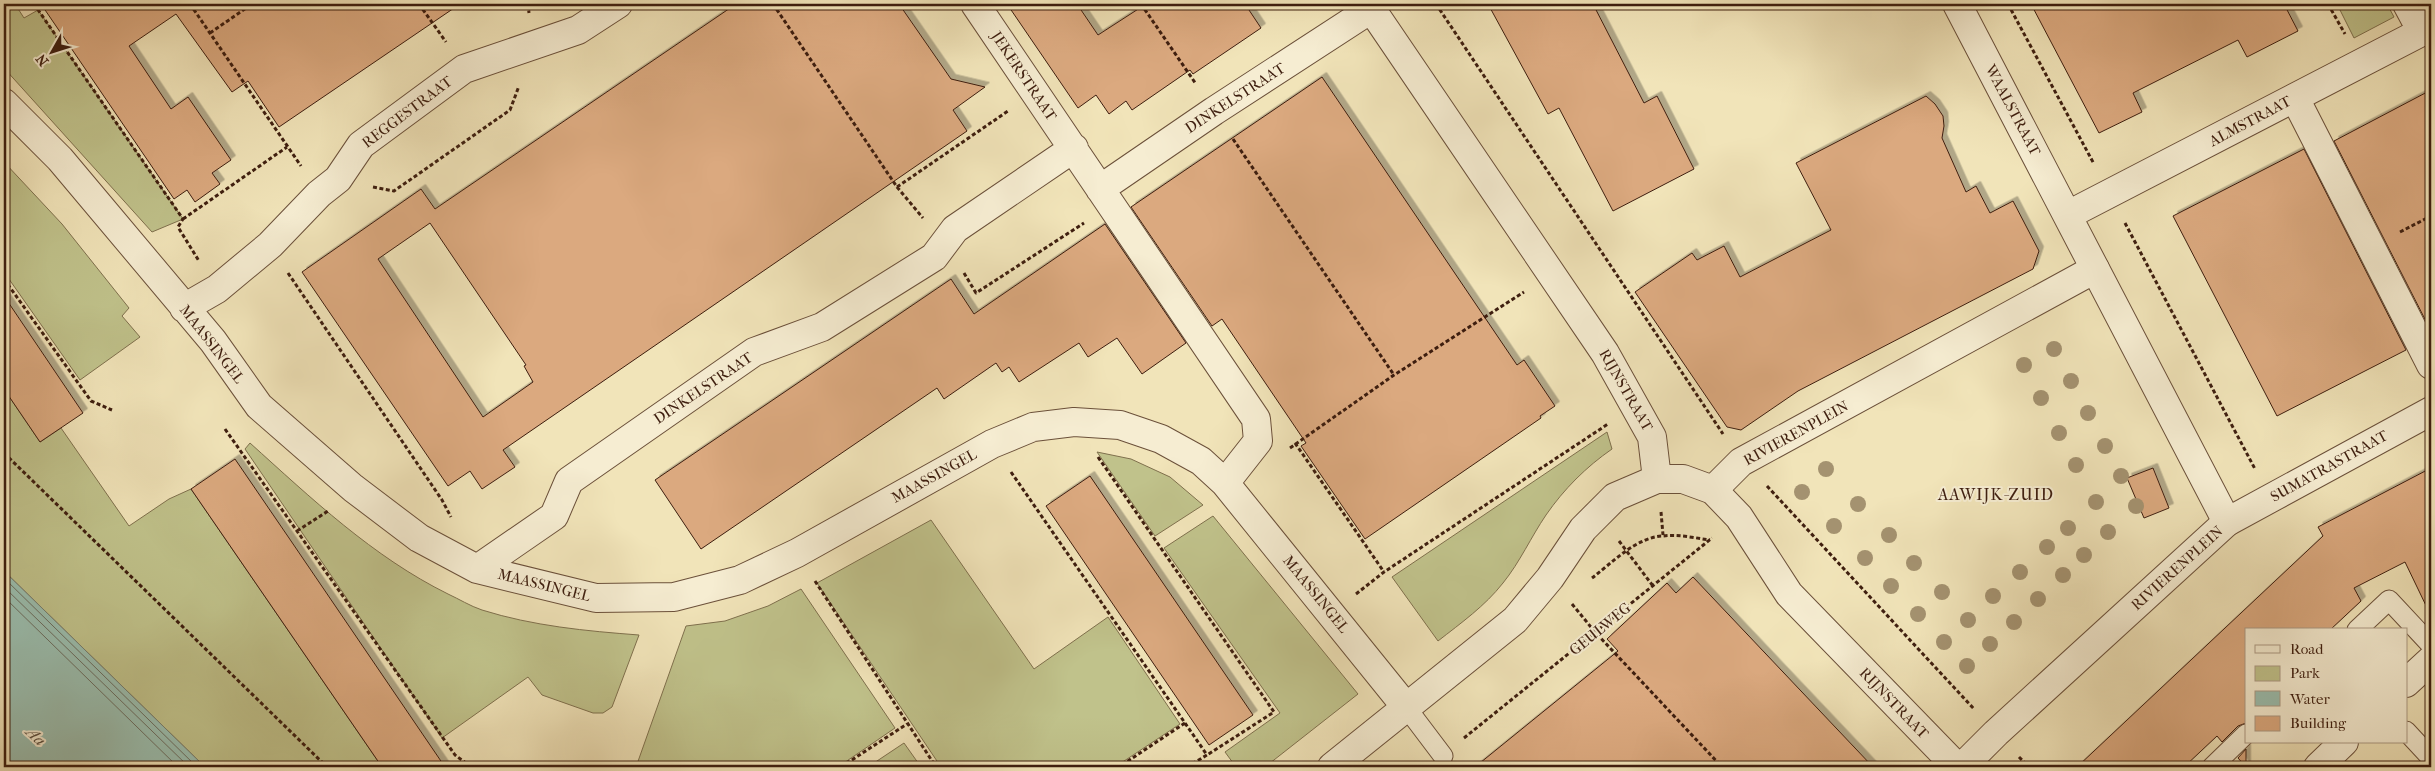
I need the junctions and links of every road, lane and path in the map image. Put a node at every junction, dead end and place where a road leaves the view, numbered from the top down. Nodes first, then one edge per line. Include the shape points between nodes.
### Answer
1 (34, 4) edge
2 (190, 4) edge
3 (252, 4) edge
4 (419, 4) edge
5 (528, 4) edge
6 (618, 4) edge
7 (773, 4) edge
8 (975, 4) edge
9 (1141, 4) edge
10 (1436, 4) edge
11 (1957, 4) edge
12 (2008, 4) edge
13 (2407, 4) edge
14 (1370, 7) edge
15 (2427, 29) edge
16 (210, 33) junction
17 (535, 43) junction
18 (464, 69) junction
19 (1036, 93) junction
20 (2295, 98) junction
21 (4, 102) edge
22 (1214, 111) junction
23 (287, 147) junction
24 (1074, 148) junction
25 (328, 186) junction
26 (897, 187) junction
27 (2109, 194) junction
28 (1106, 197) junction
29 (2068, 215) junction
30 (183, 219) junction
31 (944, 243) junction
32 (270, 245) junction
33 (2096, 269) junction
34 (1552, 274) junction
35 (4, 279) edge
36 (217, 289) junction
37 (184, 308) junction
38 (2431, 365) edge
39 (1394, 375) junction
40 (1636, 406) junction
41 (112, 410) dead end
42 (2431, 411) edge
43 (1256, 419) junction
44 (1074, 422) junction
45 (225, 429) dead end
46 (1295, 443) junction
47 (992, 444) junction
48 (1288, 449) dead end
49 (4, 453) edge
50 (1741, 462) junction
51 (1657, 479) junction
52 (1225, 483) junction
53 (1769, 488) junction
54 (1713, 490) junction
55 (2270, 498) junction
56 (1599, 514) junction
57 (1739, 516) junction
58 (2227, 522) junction
59 (1709, 540) junction
60 (1760, 549) junction
61 (1627, 551) junction
62 (797, 553) junction
63 (477, 569) junction
64 (1384, 572) junction
65 (1550, 578) junction
66 (1589, 580) dead end
67 (1653, 586) junction
68 (1331, 612) junction
69 (2359, 628) edge
70 (1595, 632) junction
71 (2431, 645) edge
72 (2431, 660) edge
73 (2408, 681) edge
74 (1406, 707) junction
75 (1184, 723) junction
76 (906, 724) junction
77 (1996, 733) junction
78 (2408, 733) edge
79 (2245, 735) edge
80 (2342, 744) edge
81 (1206, 755) junction
82 (1443, 756) joint
83 (2431, 758) edge
84 (327, 767) edge
85 (471, 767) edge
86 (841, 767) edge
87 (936, 767) edge
88 (1119, 767) edge
89 (1187, 767) edge
90 (1332, 767) edge
91 (1722, 767) edge
92 (1957, 767) edge
93 (1962, 767) edge
94 (2029, 767) edge
95 (2212, 767) edge
96 (2318, 767) edge

1 - 30 path
2 - 16 path
3 - 16 path
4 - 18 path
5 - 17 path
6 - 17 street, REGGESTRAAT via 578,30
7 - 26 path
8 - 19 street, JEKERSTRAAT
9 - 22 path
10 - 50 path
11 - 29 street, WAALSTRAAT
12 - 27 path
13 - 15 street
14 - 22 street, DINKELSTRAAT
14 - 34 street, RIJNSTRAAT
15 - 20 street, ALMSTRAAT
16 - 23 path
17 - 18 street, REGGESTRAAT
17 - 25 path via 510,110 394,191
18 - 25 street, REGGESTRAAT via 361,145
19 - 24 street, JEKERSTRAAT
19 - 26 path
20 - 27 street, ALMSTRAAT
20 - 38 street
21 - 37 street, MAASSINGEL via 60,159
22 - 28 street, DINKELSTRAAT
22 - 39 path
23 - 25 path
23 - 30 path
24 - 28 street
24 - 31 street, DINKELSTRAAT via 955,228
25 - 32 street, REGGESTRAAT
26 - 31 path
27 - 29 street, ALMSTRAAT
27 - 55 path
28 - 31 path via 976,293
28 - 43 street
29 - 33 street, RIVIERENPLEIN
30 - 36 path via 178,227
31 - 63 street, DINKELSTRAAT via 934,257 822,327 754,352 593,464 569,481 554,516
32 - 36 street, REGGESTRAAT
32 - 63 path via 442,500
33 - 50 street, RIVIERENPLEIN
33 - 58 street, RIVIERENPLEIN
34 - 39 path
34 - 40 street, RIJNSTRAAT via 1605,352
35 - 41 path via 91,402
36 - 37 street, REGGESTRAAT
37 - 63 street, MAASSINGEL via 213,341 259,406 353,488 419,538
39 - 46 path
40 - 51 street, RIJNSTRAAT via 1652,437
40 - 64 path
42 - 55 street, SUMATRASTRAAT
43 - 46 path
43 - 52 street via 1258,441
44 - 47 street, MAASSINGEL via 1033,427
44 - 52 street, MAASSINGEL via 1120,425 1161,439 1201,461
44 - 81 path via 1274,712
45 - 85 path via 455,755
46 - 48 path
46 - 64 path
47 - 62 street, MAASSINGEL
47 - 75 path
49 - 84 path
50 - 53 path
50 - 54 street, RIVIERENPLEIN
51 - 54 street, RIJNSTRAAT via 1683,479
51 - 56 street via 1615,497
52 - 68 street, MAASSINGEL
53 - 57 path, GEULWEG
53 - 77 path
54 - 57 street, RIJNSTRAAT
55 - 58 street, SUMATRASTRAAT
56 - 61 path
56 - 65 street via 1583,529
57 - 59 path, GEULWEG
57 - 60 street, RIJNSTRAAT
58 - 77 street, RIVIERENPLEIN
59 - 60 path
59 - 61 path via 1663,536
59 - 67 path, GEULWEG
60 - 92 street, RIJNSTRAAT via 1789,594
61 - 66 path
61 - 67 path
62 - 63 street, MAASSINGEL via 740,580 674,597 596,598
62 - 76 path
64 - 68 path
65 - 70 path
65 - 74 street via 1515,620
67 - 70 path, GEULWEG
68 - 74 street, MAASSINGEL
69 - 71 lane via 2389,600
70 - 82 path, GEULWEG
70 - 91 path
72 - 73 street
74 - 82 lane
74 - 90 street
75 - 81 path
75 - 88 path
76 - 86 path
76 - 87 path
77 - 93 street, RIVIERENPLEIN
77 - 94 path
78 - 83 lane
79 - 95 lane
80 - 96 street
81 - 89 path

